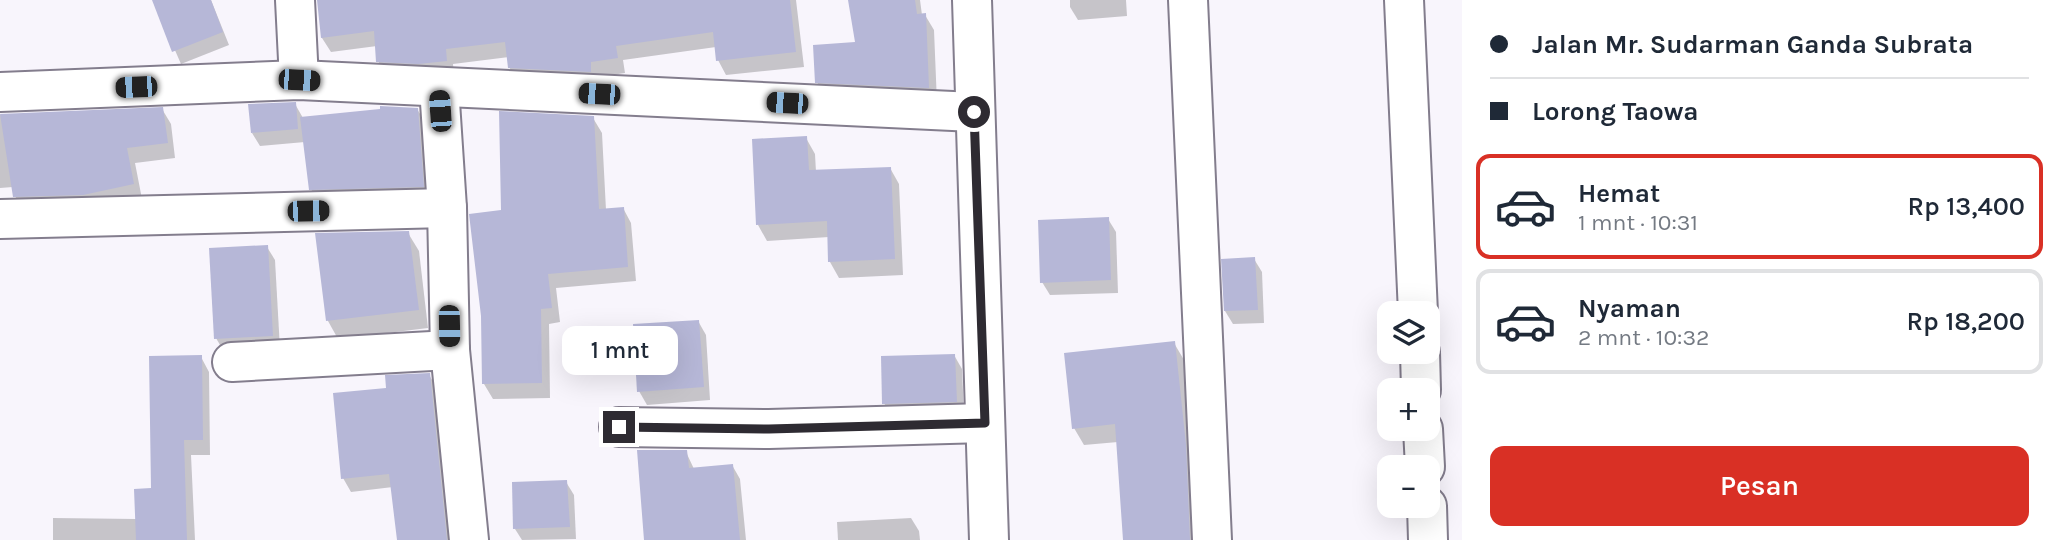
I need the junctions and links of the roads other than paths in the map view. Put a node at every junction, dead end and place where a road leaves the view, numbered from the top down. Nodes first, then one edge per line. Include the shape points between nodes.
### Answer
1 (295, 0) edge
2 (972, 0) edge
3 (1188, 0) edge
4 (1404, 0) edge
5 (299, 80) junction
6 (439, 87) junction
7 (0, 92) edge
8 (974, 112) junction
9 (447, 208) junction
10 (0, 219) edge
11 (1417, 301) edge
12 (450, 350) junction
13 (232, 362) dead end
14 (985, 423) junction
15 (619, 427) dead end
16 (1427, 518) edge
17 (469, 540) edge
18 (989, 540) edge
19 (1212, 540) edge
20 (1428, 540) edge

1 - 5 street
2 - 8 street
3 - 19 street
4 - 11 street
5 - 6 street
5 - 7 street
6 - 8 street
6 - 9 street
8 - 14 street
9 - 10 street
9 - 12 street
12 - 13 street
12 - 17 street
14 - 15 street via 769,429
14 - 18 street
16 - 20 street

